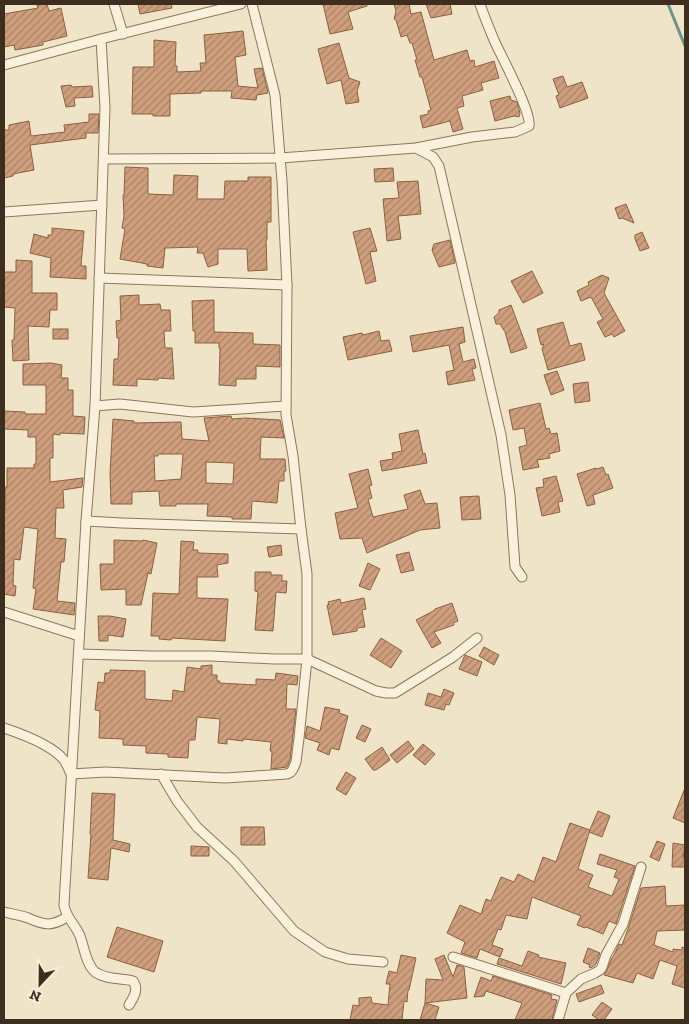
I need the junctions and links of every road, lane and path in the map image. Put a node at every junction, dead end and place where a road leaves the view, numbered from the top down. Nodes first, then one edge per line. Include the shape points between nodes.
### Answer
1 (114, 4) edge
2 (241, 4) edge
3 (252, 4) edge
4 (480, 4) edge
5 (123, 34) junction
6 (101, 39) junction
7 (4, 65) edge
8 (416, 148) junction
9 (280, 158) junction
10 (104, 159) junction
11 (102, 205) junction
12 (4, 212) edge
13 (99, 278) junction
14 (287, 285) junction
15 (95, 406) junction
16 (286, 406) junction
17 (86, 521) junction
18 (301, 529) junction
19 (522, 577) dead end
20 (4, 612) edge
21 (79, 636) junction
22 (476, 638) dead end
23 (79, 654) junction
24 (307, 659) junction
25 (4, 728) edge
26 (71, 774) junction
27 (161, 774) junction
28 (641, 867) dead end
29 (4, 912) edge
30 (67, 917) junction
31 (453, 957) dead end
32 (384, 962) dead end
33 (566, 993) junction
34 (130, 1005) dead end
35 (558, 1020) edge

1 - 5 street
2 - 5 street
3 - 9 street via 275,95
4 - 8 street via 522,100 530,120 529,126 515,132
5 - 6 street
6 - 7 street
6 - 10 street
8 - 9 street
8 - 19 street via 433,157 439,166 501,435 516,567
9 - 10 street
9 - 14 street
10 - 11 street
11 - 12 street
11 - 13 street
13 - 14 street
13 - 15 street
14 - 16 street
15 - 16 street via 128,405 193,412
15 - 17 street
16 - 18 street
17 - 18 street
17 - 21 street
18 - 24 street via 307,574
20 - 21 street
21 - 23 street
22 - 24 street via 453,657 395,693 376,691
23 - 24 street
23 - 26 street
24 - 27 street via 296,762 291,772 225,778
25 - 26 street via 48,747 64,759
26 - 27 street
26 - 30 street via 64,905
27 - 32 street via 197,827 234,861 294,931 325,952 348,960
28 - 33 street via 623,924 602,967 581,979
29 - 30 street via 48,924
30 - 34 street via 80,937 94,971 102,976 133,981 136,985
31 - 33 street
33 - 35 street

